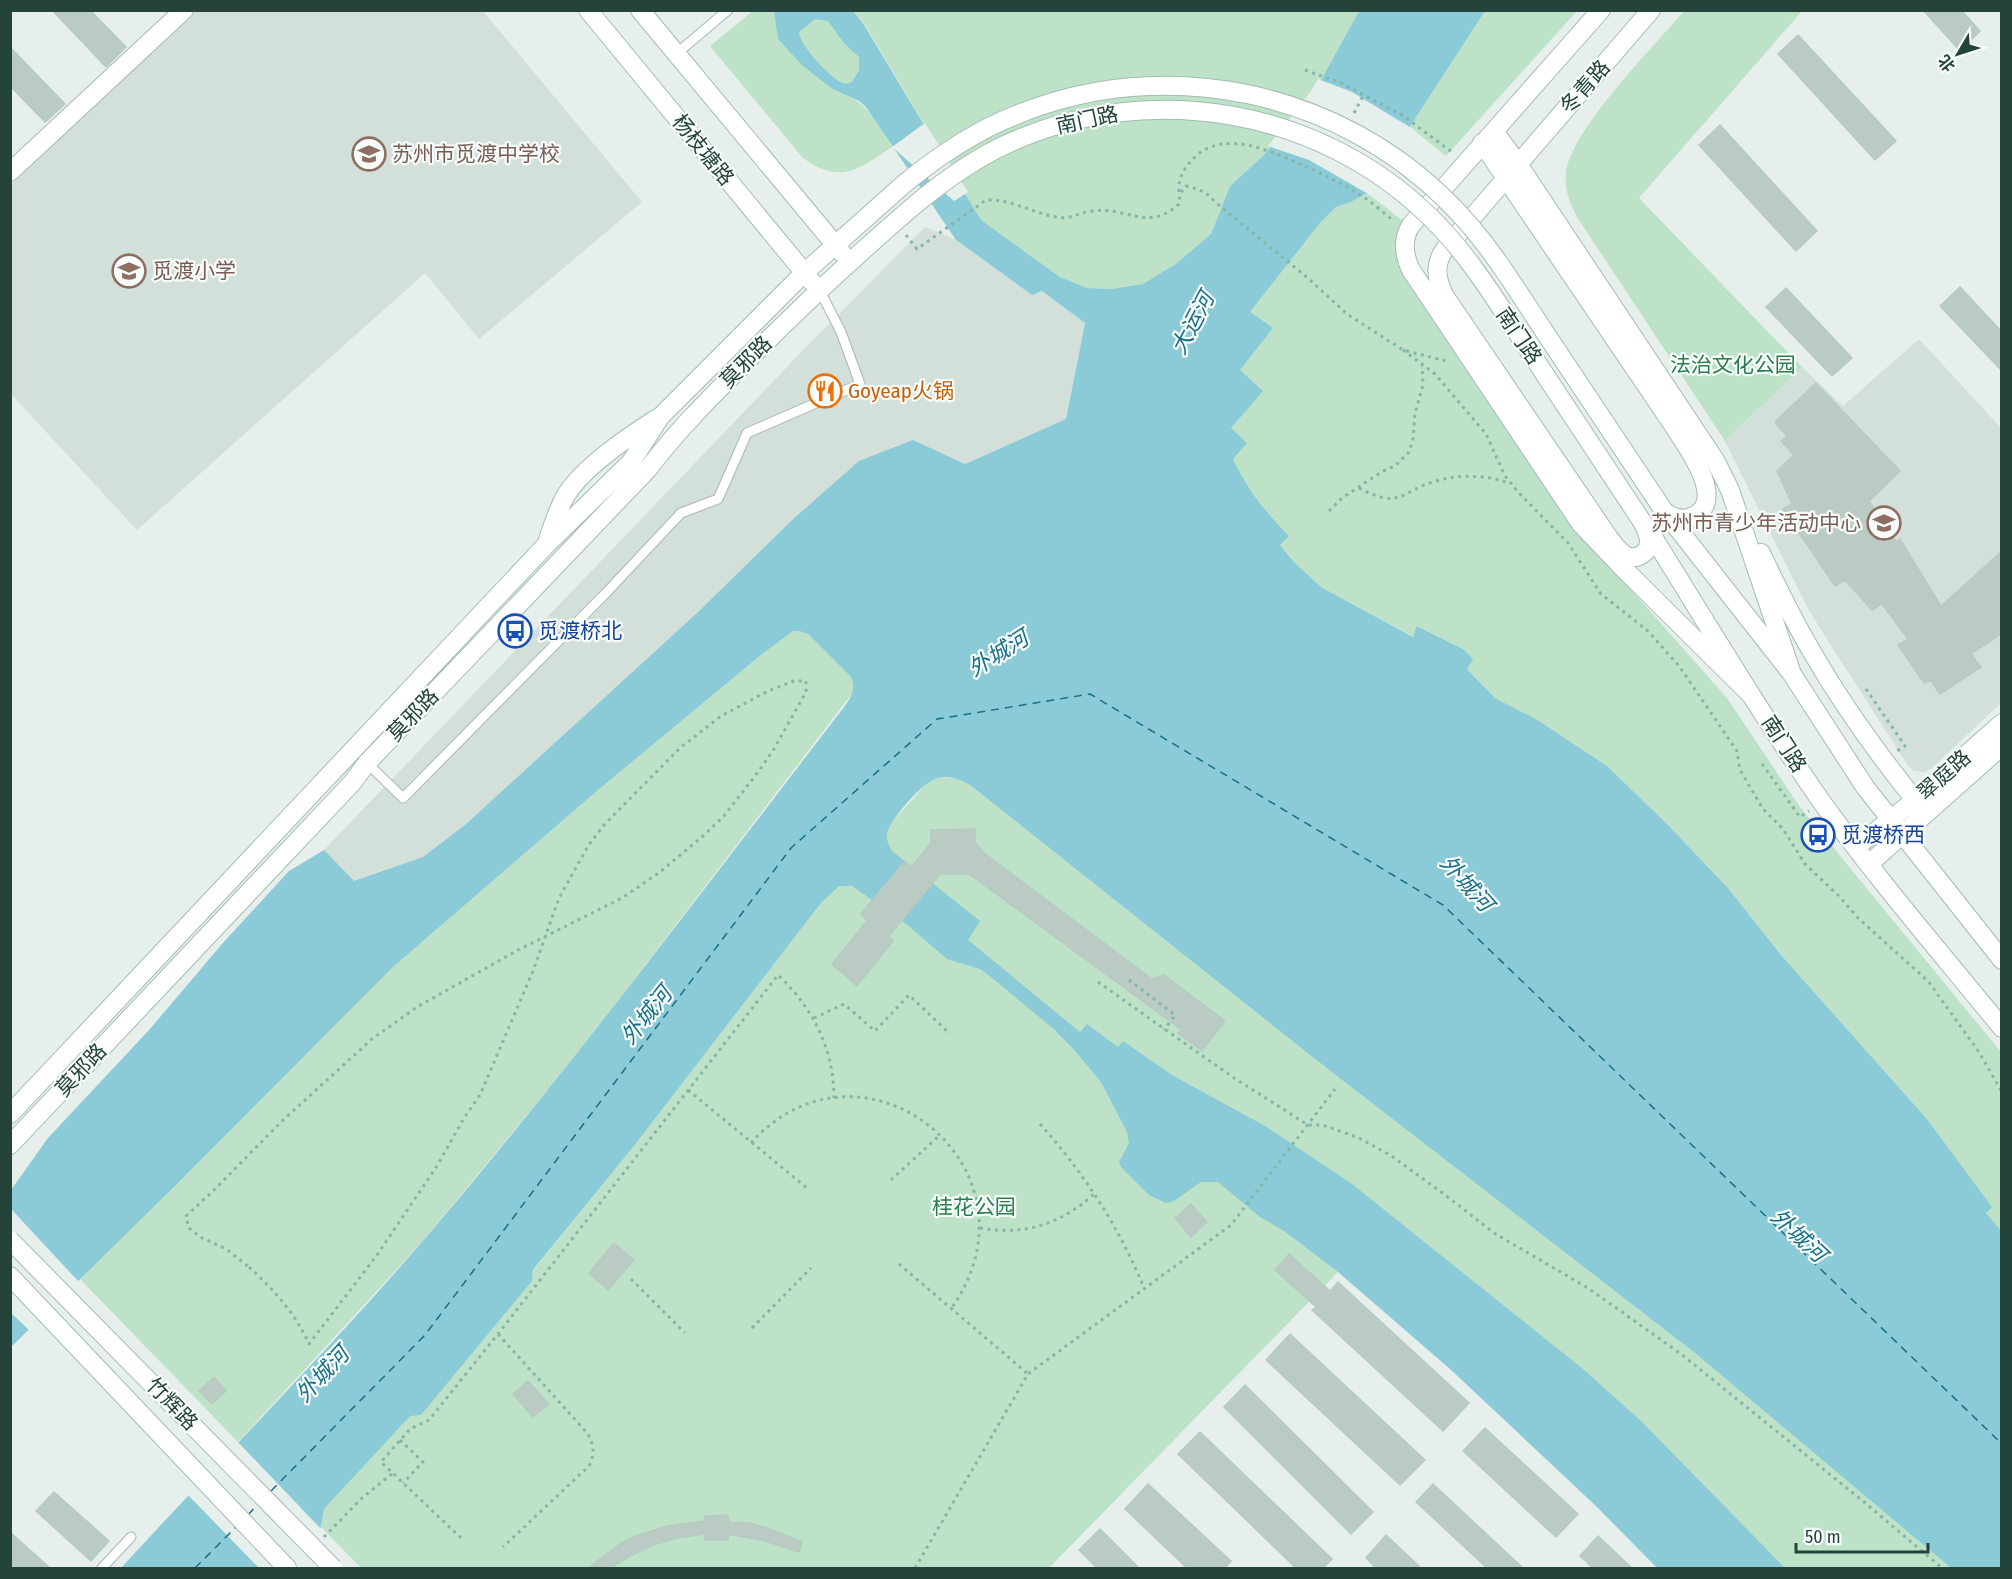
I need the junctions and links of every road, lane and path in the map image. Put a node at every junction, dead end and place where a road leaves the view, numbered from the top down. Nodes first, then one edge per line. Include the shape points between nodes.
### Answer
1 (183, 10) edge
2 (588, 10) edge
3 (640, 10) edge
4 (728, 10) edge
5 (1601, 10) edge
6 (1651, 10) edge
7 (676, 54) junction
8 (1305, 70) dead end
9 (1488, 137) junction
10 (1466, 163) junction
11 (1513, 171) junction
12 (10, 172) edge
13 (1180, 194) junction
14 (896, 222) junction
15 (1407, 232) junction
16 (834, 245) junction
17 (849, 261) junction
18 (804, 273) junction
19 (819, 289) junction
20 (1403, 350) junction
21 (1451, 362) dead end
22 (1422, 364) junction
23 (1511, 483) junction
24 (1359, 488) junction
25 (1730, 490) junction
26 (1329, 511) dead end
27 (1664, 511) junction
28 (1643, 523) junction
29 (1792, 674) junction
30 (1866, 689) dead end
31 (1751, 694) junction
32 (2001, 723) edge
33 (1905, 746) dead end
34 (2001, 746) edge
35 (367, 763) junction
36 (1762, 764) dead end
37 (1915, 801) junction
38 (1800, 817) dead end
39 (1890, 819) junction
40 (1902, 836) junction
41 (1856, 847) junction
42 (1869, 864) junction
43 (545, 937) junction
44 (2001, 960) edge
45 (1129, 980) dead end
46 (1098, 982) dead end
47 (813, 1018) junction
48 (2001, 1028) edge
49 (1164, 1030) junction
50 (950, 1034) dead end
51 (1335, 1089) dead end
52 (688, 1090) junction
53 (2001, 1092) edge
54 (834, 1098) junction
55 (10, 1114) edge
56 (1040, 1124) dead end
57 (1308, 1125) junction
58 (940, 1135) junction
59 (751, 1143) junction
60 (10, 1145) edge
61 (891, 1180) dead end
62 (807, 1188) dead end
63 (1095, 1193) junction
64 (980, 1228) junction
65 (10, 1240) edge
66 (899, 1264) dead end
67 (811, 1268) dead end
68 (10, 1276) edge
69 (631, 1280) dead end
70 (1144, 1288) junction
71 (951, 1310) junction
72 (752, 1328) dead end
73 (685, 1333) dead end
74 (498, 1334) junction
75 (1028, 1374) junction
76 (400, 1440) junction
77 (393, 1473) junction
78 (403, 1483) junction
79 (131, 1537) dead end
80 (461, 1538) dead end
81 (319, 1542) dead end
82 (503, 1547) dead end
83 (102, 1569) edge
84 (287, 1569) edge
85 (333, 1569) edge
86 (915, 1569) edge
87 (1942, 1569) edge

1 - 12 main road
2 - 18 main road, 杨枝塘路
3 - 7 main road, 杨枝塘路
4 - 7 lane
5 - 9 main road, 冬青路
6 - 11 main road, 冬青路
7 - 16 main road, 杨枝塘路
8 - 10 path via 1341,83 1402,115
9 - 10 main road, 冬青路
9 - 11 main road
10 - 15 main road, 冬青路
11 - 25 main road via 1699,435
11 - 27 main road via 1700,470 1707,495 1701,510 1683,519
11 - 28 main road, 冬青路 via 1441,254 1436,269 1441,289 1609,538 1626,555 1636,557 1647,549 1649,541
13 - 14 path via 1179,204 1169,213 1151,219 1109,211 1060,218 1005,201 986,200 917,249
13 - 15 path via 1181,175 1203,150 1226,144 1257,146 1319,171 1368,200
13 - 20 path via 1186,186 1209,194 1347,314
14 - 17 main road, 南门路
14 - 28 main road, 南门路, bridge via 960,171 1007,144 1057,125 1109,113 1163,109 1217,112 1269,123 1320,142 1390,183 1449,237 1482,280
15 - 31 main road via 1405,253 1411,270 1581,524
16 - 17 main road, 杨枝塘路
16 - 18 main road, 南门路
16 - 27 main road, 南门路, bridge via 946,152 1015,115 1065,98 1116,88 1169,85 1273,99 1322,116 1369,140 1433,187 1470,225
17 - 19 main road, 南门路
18 - 19 main road, 杨枝塘路
18 - 55 main road, 莫邪路 via 660,417 628,436 579,479 567,493 546,545
19 - 35 main road, 莫邪路 via 675,434 648,469
19 - 35 lane via 841,332 860,384 747,433 718,499 681,513 403,798
20 - 21 path
20 - 22 path
22 - 23 path via 1486,434
22 - 24 path via 1423,385 1409,452 1395,466
23 - 24 path via 1493,478 1453,477 1401,498 1381,499
23 - 53 path via 1568,543 1601,594 1648,631 1679,666 1737,751 1740,771 1763,809 1783,829 1805,864 1928,981 1974,1044
24 - 26 path
25 - 29 main road
25 - 37 main road via 1813,654
27 - 29 main road, 南门路
28 - 31 main road, 南门路
29 - 39 main road, 南门路
30 - 33 path
31 - 41 main road, 南门路
32 - 37 main road, 翠庭路
34 - 40 main road, 翠庭路
35 - 60 main road, 莫邪路
36 - 38 path
37 - 39 main road, 翠庭路
39 - 40 main road, 南门路
39 - 41 main road, 翠庭路
40 - 42 main road, 翠庭路
40 - 44 main road, 南门路
41 - 42 main road, 南门路
42 - 48 main road, 南门路
43 - 43 path via 559,898 588,846 641,786 721,716 768,690 806,681 806,692 774,749 724,816 703,837 622,898
43 - 43 path via 417,1007 372,1039 186,1216 189,1228 226,1249 269,1285 287,1305 309,1344 382,1247 480,1095
45 - 49 path via 1175,1015
46 - 49 path
47 - 50 path via 844,1004 875,1031 909,995
47 - 52 path via 778,975
47 - 54 path via 830,1061
49 - 57 path
51 - 57 path
52 - 59 path
52 - 74 path
54 - 58 path via 892,1104 923,1120
54 - 59 path via 788,1112
56 - 63 path
57 - 70 path via 1231,1225
57 - 87 path via 1323,1125 1359,1138 1390,1155 1494,1233 1588,1288 1672,1347
58 - 61 path
58 - 64 path via 956,1152 972,1183
59 - 62 path
63 - 64 path via 1071,1213 1042,1226 1005,1232
63 - 70 path
64 - 71 path via 972,1271
65 - 85 main road, 竹辉路, bridge
66 - 71 path
67 - 72 path
68 - 84 main road, 竹辉路
69 - 73 path
70 - 75 path
71 - 75 path
74 - 76 path via 429,1420
74 - 82 path via 588,1434 594,1448 589,1466
75 - 86 path
76 - 77 path via 381,1462
76 - 78 path via 423,1462
77 - 78 path
77 - 81 path
78 - 80 path
79 - 83 lane

